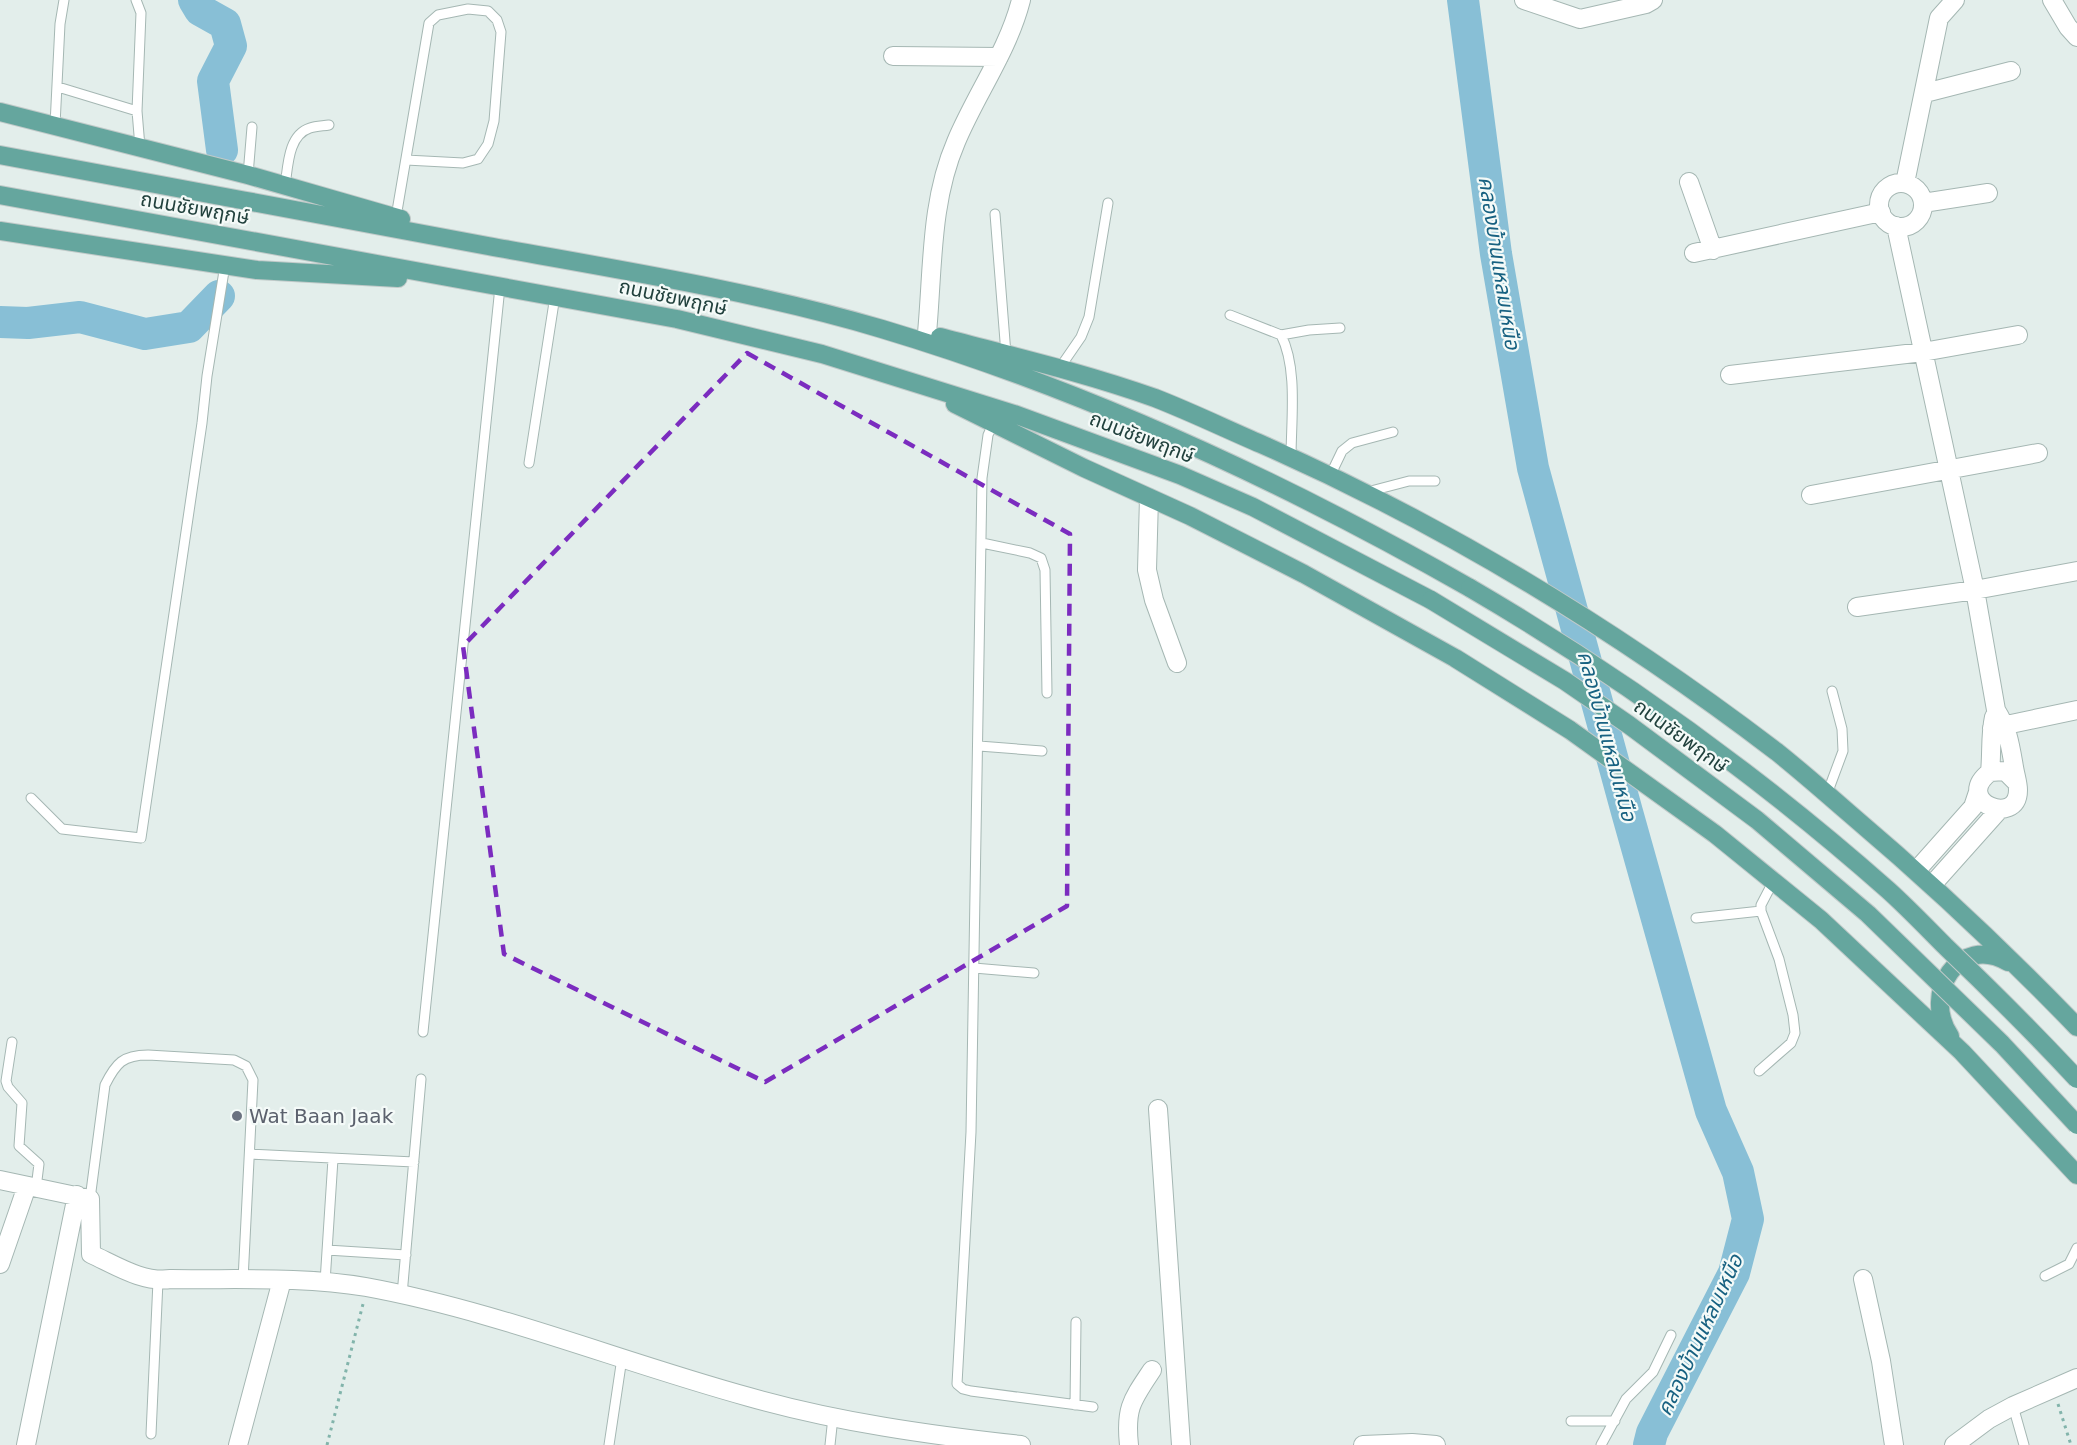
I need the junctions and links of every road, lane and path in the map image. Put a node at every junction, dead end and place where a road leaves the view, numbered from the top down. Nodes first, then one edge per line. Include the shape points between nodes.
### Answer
1 (64, 0) edge
2 (136, 0) edge
3 (1021, 0) edge
4 (1524, 0) edge
5 (1653, 0) edge
6 (1954, 0) edge
7 (2052, 0) edge
8 (2077, 37) edge
9 (893, 56) dead end
10 (999, 57) junction
11 (2011, 71) dead end
12 (58, 87) junction
13 (1925, 93) junction
14 (137, 111) junction
15 (0, 112) edge
16 (55, 125) junction
17 (329, 125) dead end
18 (252, 127) dead end
19 (140, 147) junction
20 (0, 155) edge
21 (406, 160) junction
22 (248, 175) junction
23 (1689, 182) dead end
24 (1905, 183) junction
25 (285, 186) junction
26 (1988, 193) dead end
27 (0, 195) edge
28 (1108, 203) dead end
29 (1923, 203) junction
30 (1881, 212) junction
31 (995, 214) dead end
32 (396, 217) junction
33 (1896, 226) junction
34 (0, 231) edge
35 (484, 245) junction
36 (1713, 250) junction
37 (1694, 253) dead end
38 (225, 265) junction
39 (478, 282) junction
40 (500, 287) junction
41 (555, 296) junction
42 (1230, 315) dead end
43 (1340, 328) dead end
44 (882, 329) junction
45 (927, 333) junction
46 (1281, 335) junction
47 (2018, 335) dead end
48 (1923, 352) junction
49 (1006, 354) junction
50 (1059, 369) junction
51 (1730, 375) dead end
52 (914, 382) junction
53 (993, 424) junction
54 (1392, 432) dead end
55 (2038, 453) dead end
56 (1291, 458) junction
57 (529, 463) dead end
58 (1949, 469) junction
59 (1330, 476) junction
60 (1435, 481) dead end
61 (1363, 492) junction
62 (1811, 495) dead end
63 (1147, 497) junction
64 (981, 543) junction
65 (2077, 571) edge
66 (1975, 590) junction
67 (1857, 607) dead end
68 (1177, 663) dead end
69 (1832, 691) dead end
70 (1047, 693) dead end
71 (2077, 710) edge
72 (1998, 721) junction
73 (979, 746) junction
74 (1042, 751) dead end
75 (1990, 772) junction
76 (2016, 782) junction
77 (1978, 792) junction
78 (1827, 794) junction
79 (31, 798) dead end
80 (1999, 810) junction
81 (1916, 871) junction
82 (1774, 880) junction
83 (1932, 885) junction
84 (1761, 911) junction
85 (1696, 918) dead end
86 (974, 968) junction
87 (2023, 970) junction
88 (1034, 973) dead end
89 (2077, 1027) edge
90 (423, 1032) dead end
91 (12, 1042) dead end
92 (1962, 1052) junction
93 (1759, 1071) dead end
94 (421, 1079) dead end
95 (2077, 1079) edge
96 (1158, 1109) dead end
97 (2077, 1125) edge
98 (250, 1154) junction
99 (333, 1159) junction
100 (414, 1162) junction
101 (2077, 1175) edge
102 (0, 1180) edge
103 (31, 1187) junction
104 (84, 1197) junction
105 (2077, 1248) edge
106 (327, 1250) junction
107 (406, 1255) junction
108 (0, 1264) edge
109 (2045, 1276) dead end
110 (1863, 1279) dead end
111 (243, 1280) junction
112 (282, 1280) junction
113 (158, 1281) junction
114 (325, 1282) junction
115 (367, 1287) junction
116 (402, 1294) junction
117 (1076, 1322) dead end
118 (1671, 1335) dead end
119 (622, 1358) junction
120 (1152, 1370) dead end
121 (2077, 1378) edge
122 (2053, 1388) junction
123 (1075, 1405) junction
124 (2013, 1406) junction
125 (1093, 1407) dead end
126 (833, 1417) junction
127 (1615, 1420) junction
128 (1570, 1421) dead end
129 (151, 1434) dead end
130 (1972, 1439) edge
131 (937, 1440) edge
132 (992, 1443) edge
133 (26, 1445) edge
134 (238, 1445) edge
135 (327, 1445) edge
136 (609, 1445) edge
137 (830, 1445) edge
138 (1021, 1445) edge
139 (1129, 1445) edge
140 (1180, 1445) edge
141 (1363, 1445) edge
142 (1436, 1445) edge
143 (1601, 1445) edge
144 (1894, 1445) edge
145 (1954, 1445) edge
146 (2024, 1445) edge
147 (2071, 1445) edge

1 - 12 lane
2 - 14 lane via 141,13
3 - 10 street
4 - 5 street via 1580,19
6 - 13 street via 1939,18
7 - 8 street
9 - 10 street
10 - 45 street via 955,143 940,189
11 - 13 street
12 - 14 lane
12 - 16 lane
13 - 24 street
14 - 19 lane
15 - 16 main road
16 - 19 main road
17 - 25 lane via 309,128 294,140
18 - 22 lane
19 - 22 main road
20 - 35 main road, ถนนชัยพฤกษ์
21 - 21 lane via 429,23 438,15 488,10 501,32 494,121 488,144 478,159 463,163
21 - 32 lane
22 - 25 main road
23 - 36 street
24 - 29 street via 1917,190
24 - 30 street via 1884,190 1879,204
25 - 32 main road
26 - 29 street
27 - 39 main road, ถนนชัยพฤกษ์
28 - 50 lane via 1089,317 1081,337
29 - 33 street via 1912,224
30 - 33 street via 1884,219
30 - 36 street
31 - 49 lane
32 - 35 main road
33 - 48 street
34 - 38 main road
35 - 44 main road, ถนนชัยพฤกษ์ via 720,289
36 - 37 street
38 - 39 main road
38 - 79 lane via 141,838 62,829
39 - 40 main road, ถนนชัยพฤกษ์
40 - 41 main road, ถนนชัยพฤกษ์
40 - 90 lane
41 - 52 main road, ถนนชัยพฤกษ์ via 754,337
41 - 57 lane
42 - 46 lane
43 - 46 lane
44 - 45 main road, ถนนชัยพฤกษ์
44 - 95 main road, ถนนชัยพฤกษ์, bridge via 1011,372 1172,435 1331,511 1527,621 1703,740 1889,891
45 - 49 main road, ถนนชัยพฤกษ์
46 - 56 lane via 1288,348 1291,382
47 - 48 street
48 - 51 street
48 - 58 street
49 - 50 main road, ถนนชัยพฤกษ์
50 - 56 main road, ถนนชัยพฤกษ์ via 1158,400
52 - 53 main road
52 - 97 main road, ถนนชัยพฤกษ์, bridge via 1180,475 1253,507 1431,600 1565,681 1757,820 1868,914 2002,1044
53 - 63 main road
53 - 64 lane via 982,478
54 - 59 lane via 1352,443 1342,451
55 - 58 street
56 - 59 main road, ถนนชัยพฤกษ์
58 - 62 street
58 - 66 street
59 - 61 main road, ถนนชัยพฤกษ์
60 - 61 lane via 1409,481
61 - 78 main road, ถนนชัยพฤกษ์ via 1421,521 1640,654 1779,754
63 - 68 street via 1147,570
63 - 82 main road via 1304,574 1455,658 1570,730
64 - 70 lane via 1041,558 1045,570
64 - 73 lane
65 - 66 street
66 - 67 street
66 - 72 street
69 - 78 lane via 1843,751
71 - 72 street
72 - 75 street
72 - 76 street
73 - 74 lane
73 - 86 lane
75 - 76 street via 2005,771
75 - 77 street via 1979,784
76 - 80 street via 2013,803
77 - 80 street via 1985,805
77 - 81 street via 1973,807
78 - 81 main road, ถนนชัยพฤกษ์
80 - 83 street
81 - 83 main road, ถนนชัยพฤกษ์
82 - 84 lane
82 - 92 main road
83 - 87 main road, ถนนชัยพฤกษ์
84 - 85 lane
84 - 93 lane via 1779,959 1795,1033 1791,1043
86 - 88 lane
86 - 123 lane via 971,1132 957,1384 971,1391
87 - 89 main road, ถนนชัยพฤกษ์
87 - 92 main road via 1986,954 1970,956 1946,976 1940,998 1941,1020
91 - 103 lane via 6,1082 22,1103 19,1146 39,1164
92 - 101 main road
94 - 100 lane
96 - 140 street
98 - 99 lane
98 - 104 lane via 253,1080 246,1066 234,1060 134,1055 120,1061 105,1085
98 - 111 lane
99 - 100 lane
99 - 106 lane
100 - 107 lane
102 - 103 street
103 - 104 street
103 - 108 street
104 - 113 street via 91,1254
104 - 133 street
105 - 109 lane via 2069,1264
106 - 107 lane
106 - 114 lane
107 - 116 lane
110 - 144 street
111 - 112 street
111 - 113 street
112 - 114 street
112 - 134 street
113 - 129 lane
114 - 115 street
115 - 116 street
115 - 135 path
116 - 119 street
117 - 123 lane
118 - 127 lane via 1653,1372 1626,1399
119 - 126 street via 751,1398
119 - 136 lane
120 - 139 street via 1131,1402 1127,1416
121 - 122 street
122 - 124 street
122 - 147 path
123 - 125 lane
124 - 130 street via 1989,1419
124 - 146 lane
126 - 131 street
126 - 137 lane
127 - 128 lane
127 - 143 lane
130 - 145 street
131 - 132 street
132 - 138 street
141 - 142 street

